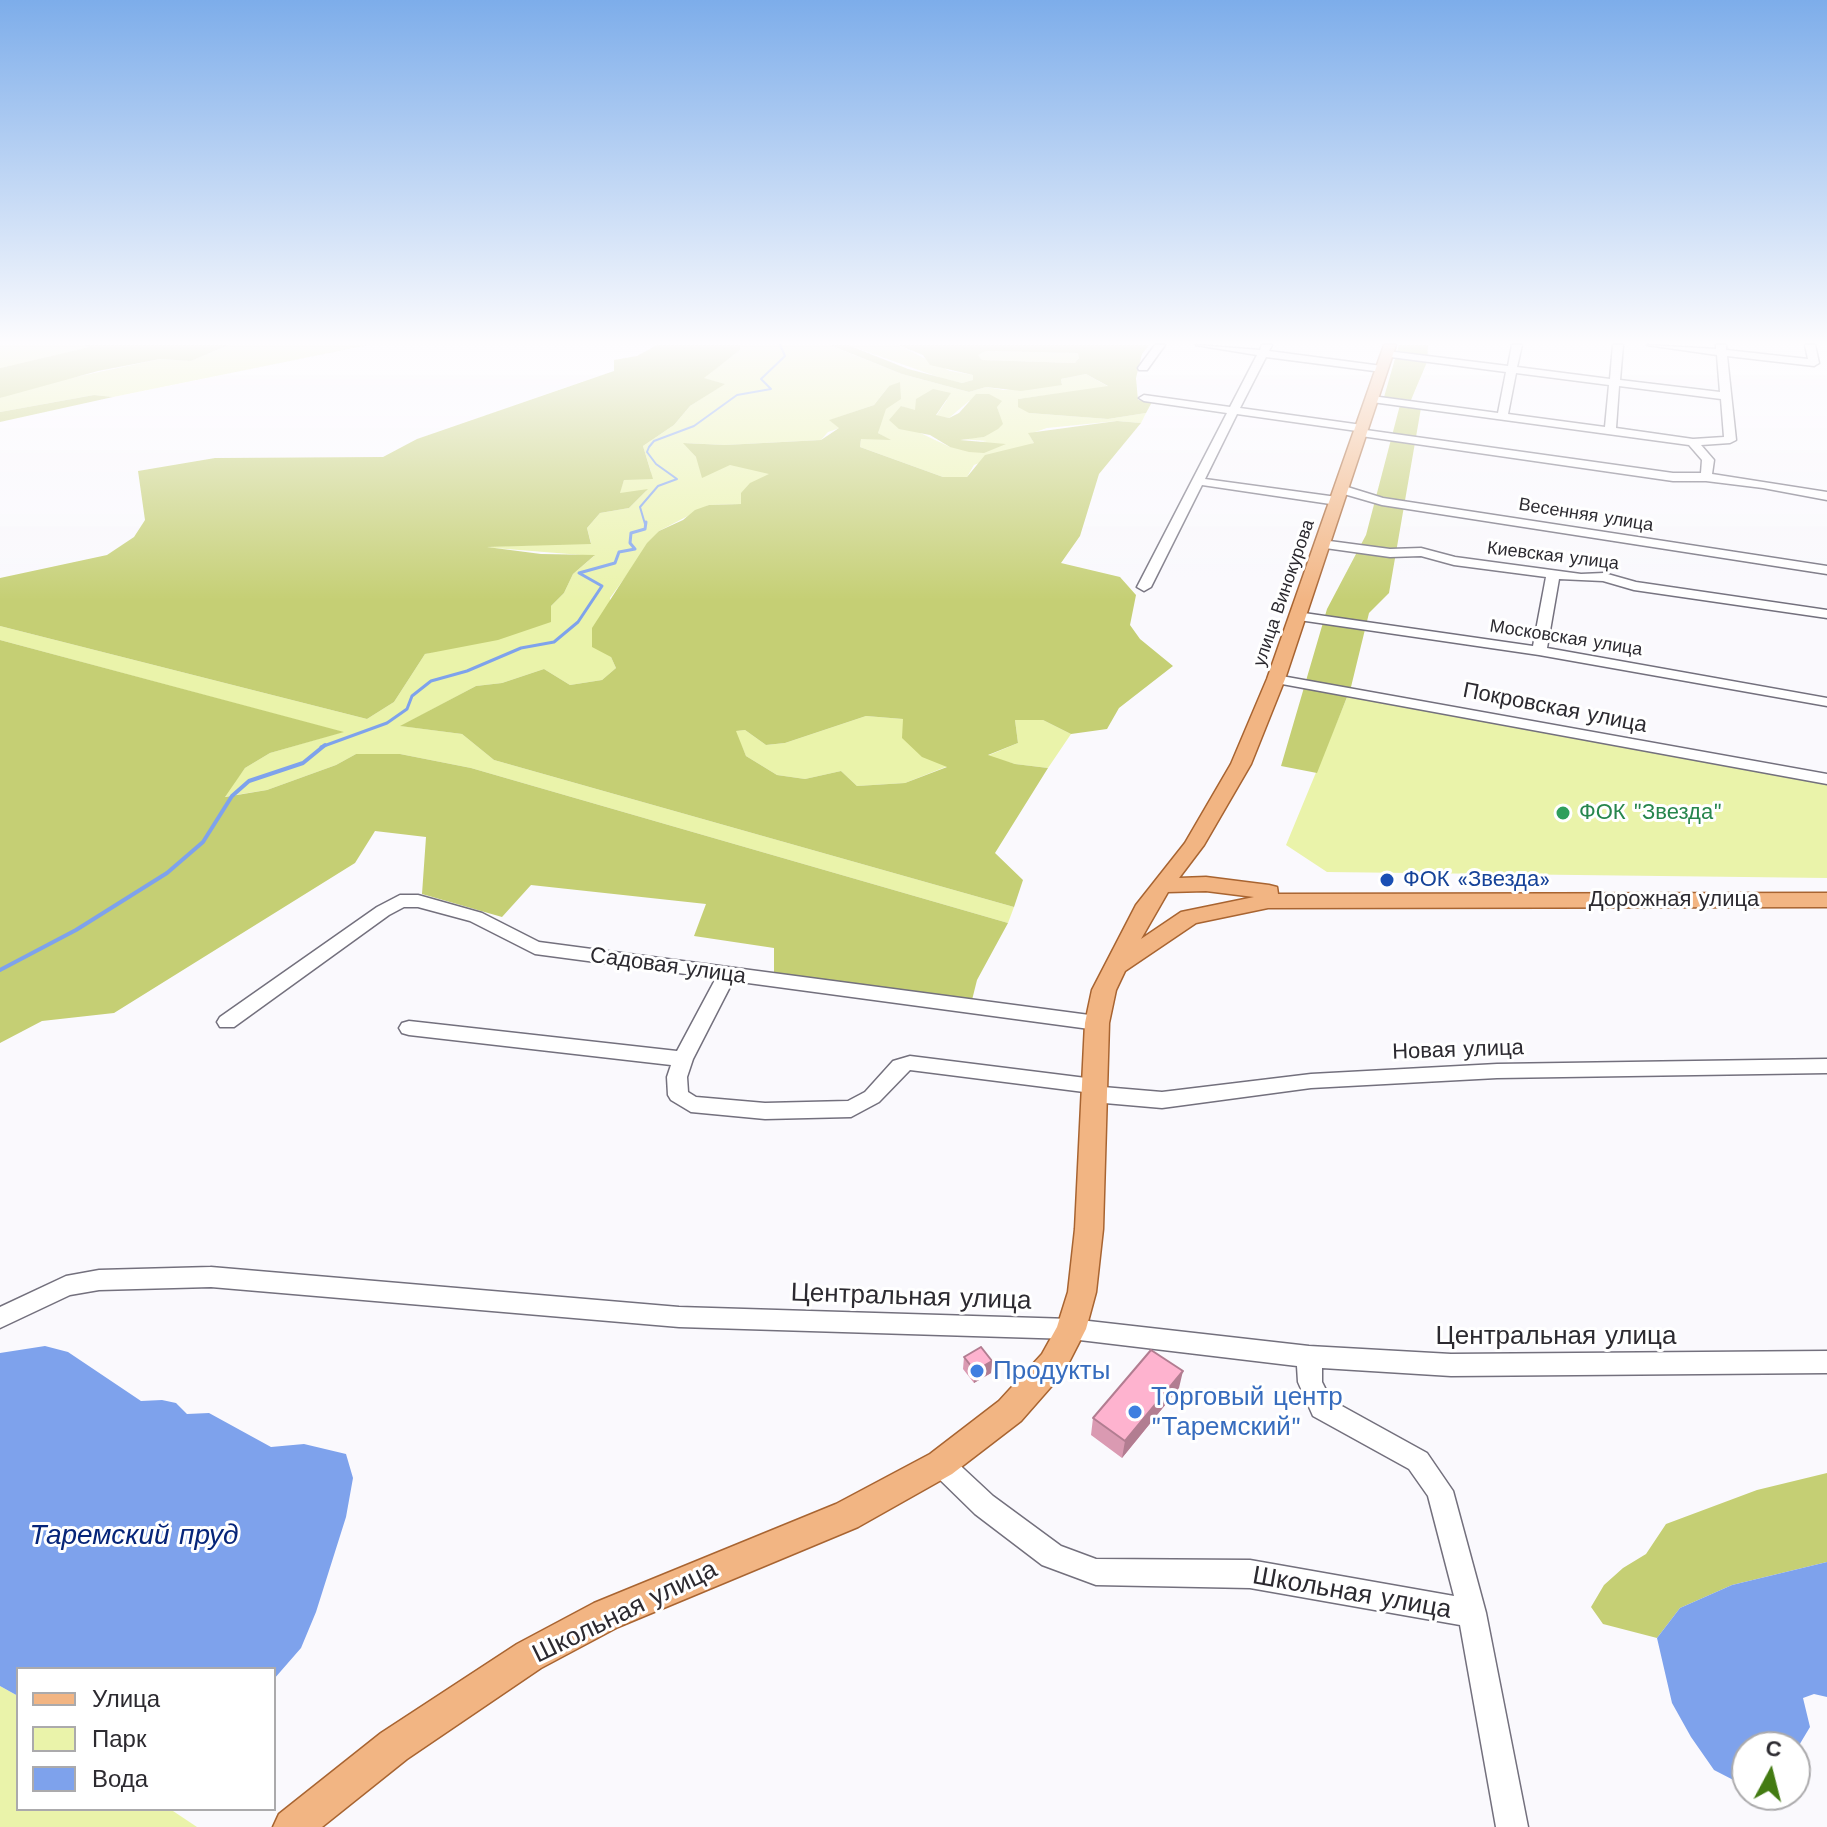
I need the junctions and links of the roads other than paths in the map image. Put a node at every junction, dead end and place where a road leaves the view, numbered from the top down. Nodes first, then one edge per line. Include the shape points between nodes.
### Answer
1 (1224, 430) edge
2 (1361, 430) edge
3 (1363, 430) edge
4 (1604, 430) edge
5 (1729, 430) edge
6 (1610, 431) joint
7 (1693, 442) junction
8 (1706, 477) junction
9 (1197, 481) junction
10 (1339, 495) junction
11 (1827, 496) edge
12 (1322, 544) junction
13 (1827, 570) edge
14 (1553, 575) junction
15 (1144, 587) dead end
16 (1827, 614) edge
17 (1297, 616) junction
18 (1539, 651) junction
19 (1276, 679) junction
20 (1827, 702) edge
21 (1827, 779) edge
22 (1194, 845) junction
23 (1216, 885) junction
24 (1157, 893) junction
25 (1329, 899) junction
26 (1827, 900) edge
27 (1200, 914) junction
28 (1115, 968) junction
29 (727, 975) junction
30 (227, 1022) dead end
31 (1097, 1023) junction
32 (409, 1028) dead end
33 (683, 1059) junction
34 (1827, 1066) edge
35 (1093, 1090) junction
36 (0, 1318) edge
37 (1071, 1329) junction
38 (1309, 1357) junction
39 (1827, 1362) edge
40 (941, 1464) junction
41 (1472, 1613) junction
42 (292, 1827) edge
43 (1512, 1827) edge

1 - 9 street
2 - 10 main road, улица Винокурова
3 - 8 street via 1673,477
4 - 6 street
5 - 7 street via 1730,440
6 - 7 street
7 - 8 street via 1708,460
8 - 11 street
9 - 10 street, Весенняя улица
9 - 15 street
10 - 12 main road, улица Винокурова
10 - 13 street, Весенняя улица
12 - 14 street, Киевская улица via 1421,552
12 - 17 main road, улица Винокурова
14 - 16 street, Киевская улица via 1604,577
14 - 18 street
17 - 18 street, Московская улица
17 - 19 main road, улица Винокурова
18 - 20 street, Московская улица
19 - 21 street, Покровская улица
19 - 22 main road, улица Винокурова via 1241,764
22 - 23 main road
22 - 24 main road
23 - 24 main road via 1181,883
23 - 25 main road
23 - 27 main road via 1213,901
24 - 27 main road via 1157,910 1167,915
24 - 28 main road
25 - 26 main road, Дорожная улица
25 - 27 main road via 1241,904
27 - 28 main road via 1168,929
28 - 31 main road
29 - 30 street, Садовая улица via 535,948 476,917 400,901
29 - 31 street, Садовая улица
29 - 33 street
31 - 35 main road, Школьная улица
32 - 33 street
33 - 35 street via 678,1095 691,1104 765,1111 851,1109 910,1063
34 - 35 street, Новая улица via 1481,1072 1295,1082 1162,1100
35 - 37 main road, Школьная улица via 1089,1229 1082,1292
36 - 37 street, Центральная улица via 66,1286 211,1277 679,1317
37 - 38 street, Центральная улица
37 - 40 main road, Школьная улица via 1053,1363 1010,1411
38 - 39 street, Центральная улица via 1554,1366
38 - 41 street, Школьная улица via 1310,1382 1322,1408 1418,1461 1440,1491
40 - 41 street, Школьная улица via 984,1505 1052,1556 1096,1572 1250,1574
40 - 42 main road, Школьная улица via 846,1516 620,1609 529,1656 394,1746
41 - 43 street

